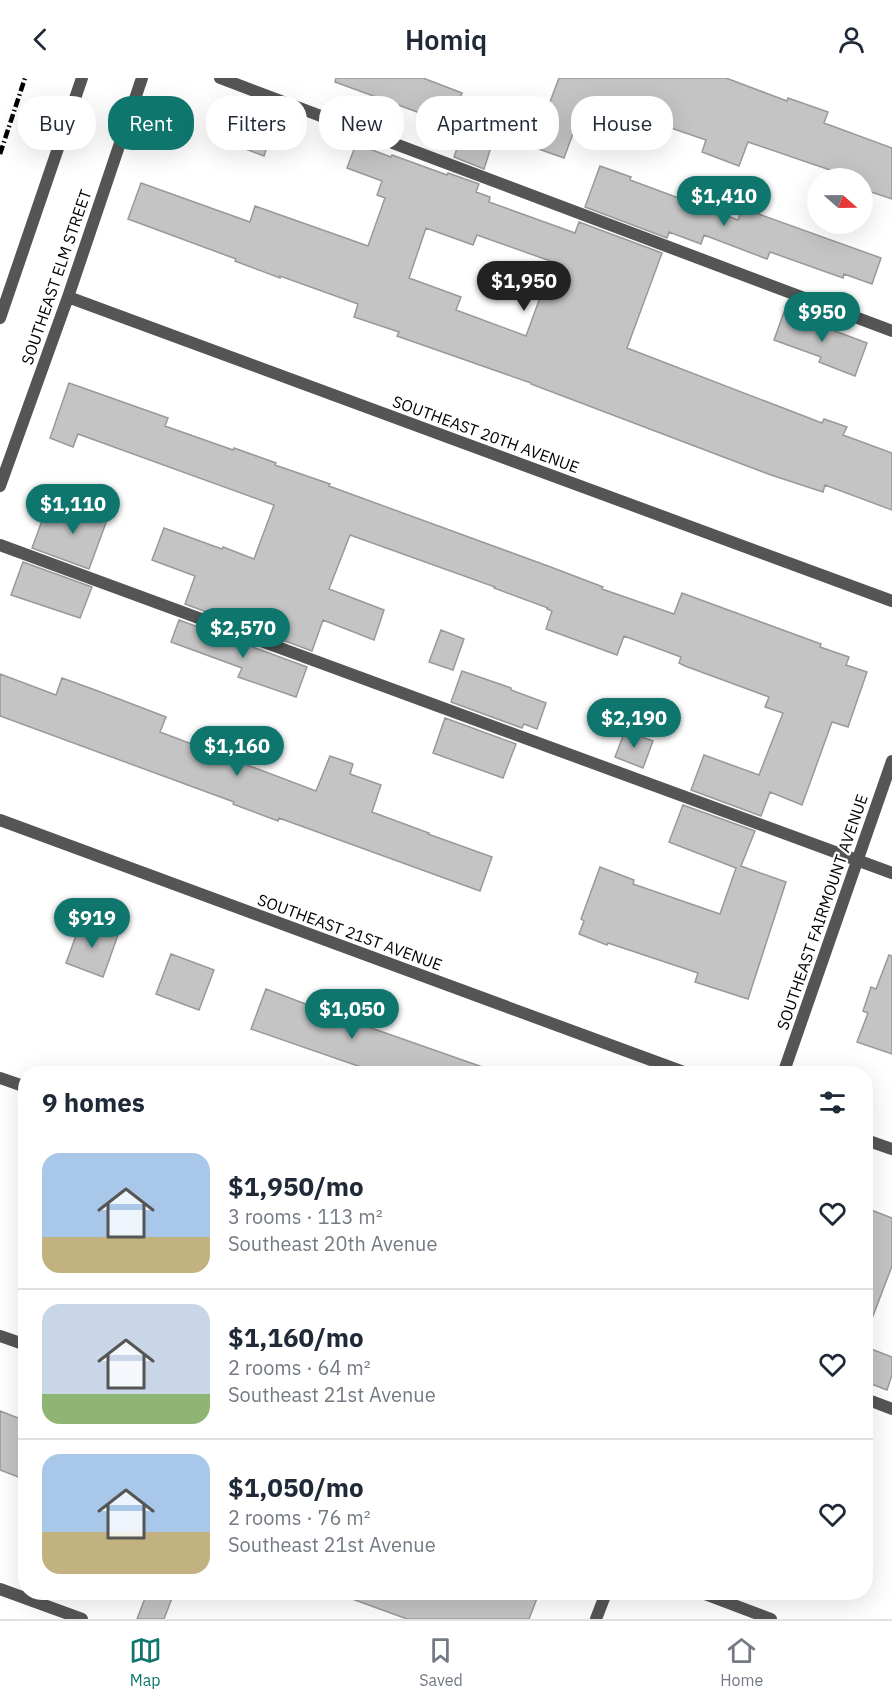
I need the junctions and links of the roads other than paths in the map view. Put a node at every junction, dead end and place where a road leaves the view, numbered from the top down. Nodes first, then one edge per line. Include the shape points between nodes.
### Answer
1 (82, 78) edge
2 (142, 78) edge
3 (220, 78) edge
4 (68, 297) junction
5 (0, 318) edge
6 (892, 331) edge
7 (0, 486) edge
8 (0, 545) edge
9 (892, 601) edge
10 (892, 761) edge
11 (0, 820) edge
12 (858, 860) junction
13 (892, 873) edge
14 (667, 1066) edge
15 (786, 1066) edge
16 (0, 1078) edge
17 (18, 1084) edge
18 (873, 1142) edge
19 (892, 1149) edge
20 (0, 1335) edge
21 (18, 1342) edge
22 (873, 1402) edge
23 (892, 1409) edge
24 (0, 1589) edge
25 (18, 1596) edge
26 (30, 1600) edge
27 (603, 1600) edge
28 (721, 1600) edge
29 (82, 1619) edge
30 (596, 1619) edge
31 (771, 1619) edge

1 - 5 street
2 - 4 street, SOUTHEAST ELM STREET
3 - 6 street
4 - 7 street, SOUTHEAST ELM STREET
4 - 9 street, SOUTHEAST 20TH AVENUE
8 - 12 street
10 - 12 street, SOUTHEAST FAIRMOUNT AVENUE
11 - 14 street, SOUTHEAST 21ST AVENUE
12 - 13 street
12 - 15 street, SOUTHEAST FAIRMOUNT AVENUE
16 - 17 street
18 - 19 street
20 - 21 street
22 - 23 street
24 - 25 street
26 - 29 street
27 - 30 street
28 - 31 street

